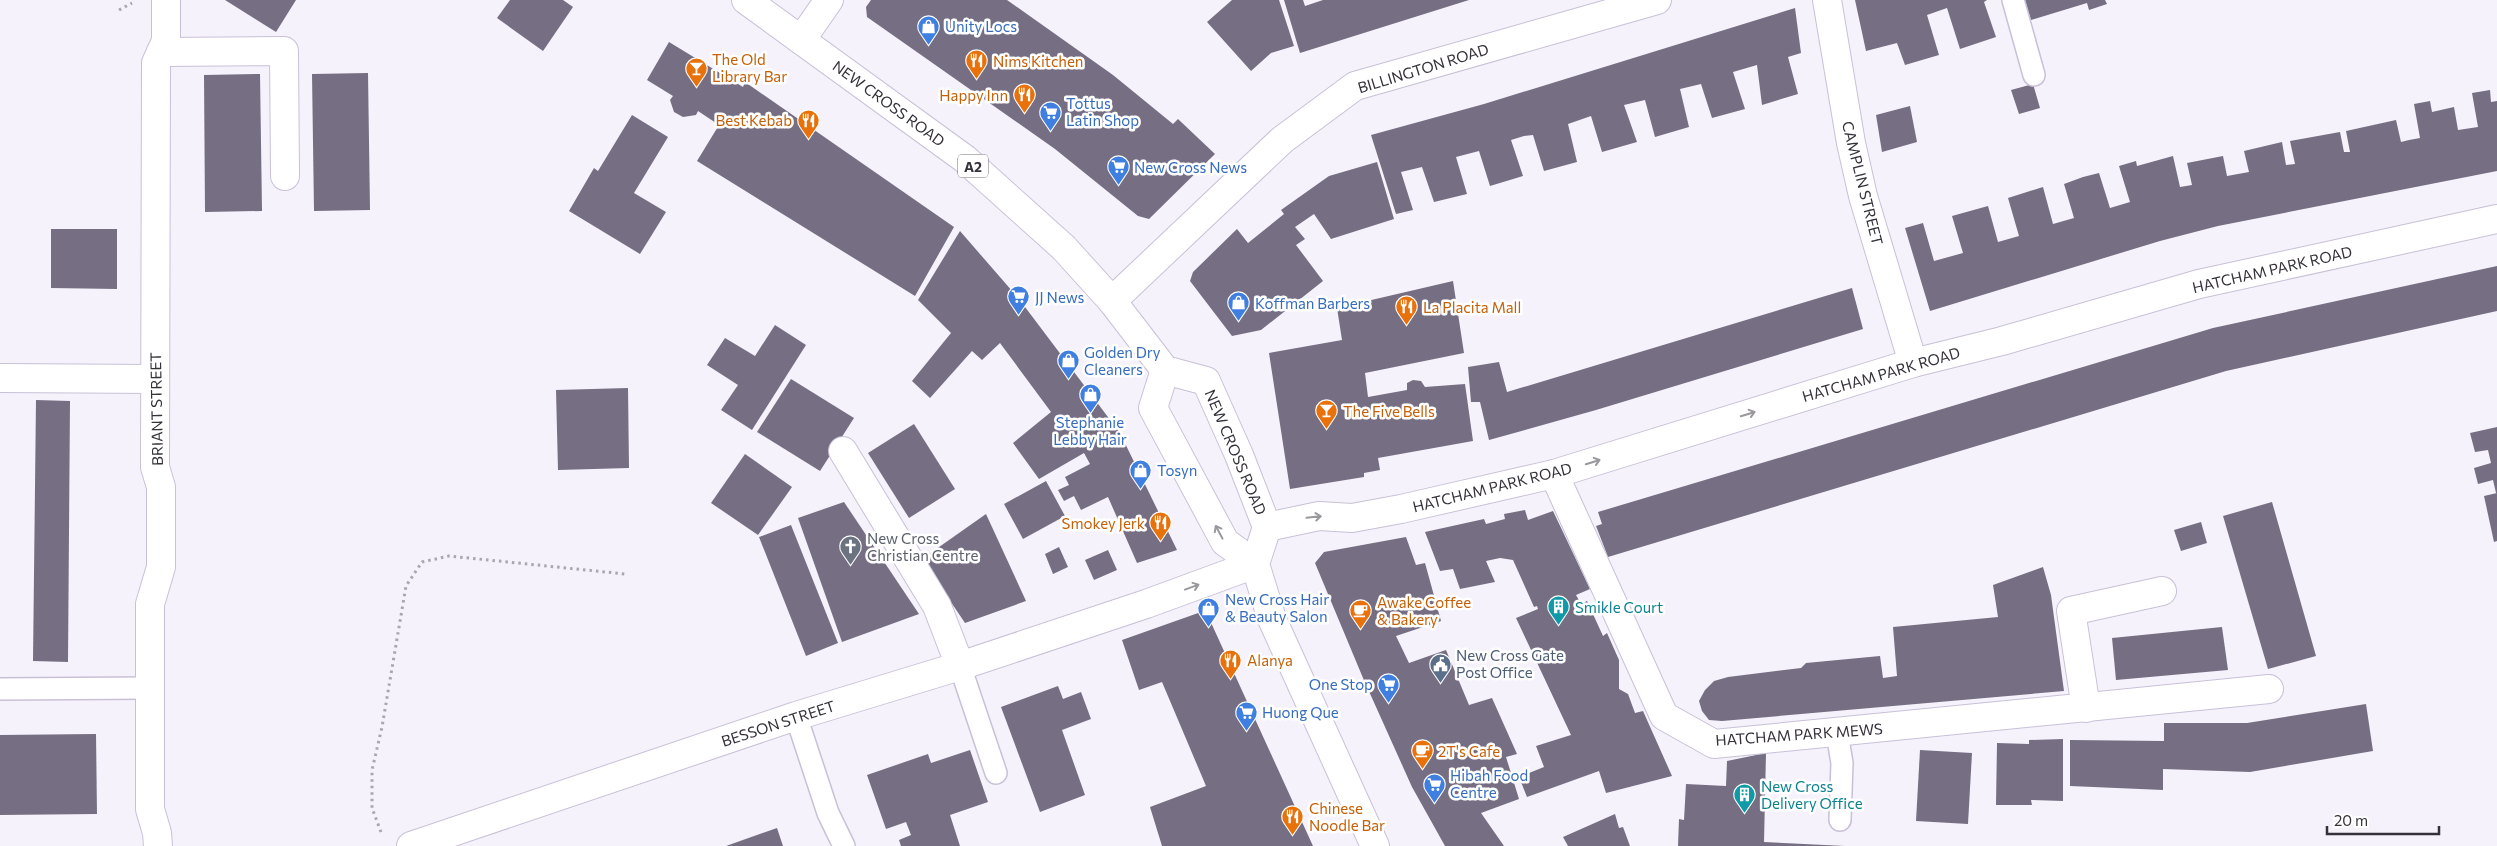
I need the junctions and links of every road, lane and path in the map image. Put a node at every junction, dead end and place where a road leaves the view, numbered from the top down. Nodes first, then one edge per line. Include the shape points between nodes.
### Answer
1 (166, 0) edge
2 (746, 0) edge
3 (828, 0) edge
4 (1657, 0) edge
5 (1827, 0) edge
6 (2013, 0) edge
7 (133, 2) dead end
8 (119, 10) dead end
9 (801, 40) junction
10 (161, 52) junction
11 (2034, 75) dead end
12 (285, 176) dead end
13 (2497, 219) edge
14 (1112, 301) junction
15 (1913, 363) junction
16 (1165, 370) junction
17 (0, 378) edge
18 (155, 379) junction
19 (843, 451) dead end
20 (1554, 474) junction
21 (1267, 527) junction
22 (1255, 564) junction
23 (625, 574) dead end
24 (2162, 590) dead end
25 (960, 666) junction
26 (150, 688) junction
27 (0, 689) edge
28 (2269, 690) dead end
29 (2086, 708) junction
30 (796, 716) junction
31 (1837, 733) junction
32 (996, 773) dead end
33 (1840, 820) dead end
34 (383, 837) dead end
35 (158, 846) edge
36 (411, 846) edge
37 (844, 846) edge
38 (1375, 846) edge

1 - 10 main road, BRIANT STREET via 166,41
2 - 9 main road, NEW CROSS ROAD / A2
3 - 9 main road
4 - 14 main road, BILLINGTON ROAD via 1356,86 1282,140
5 - 15 main road, CAMPLIN STREET via 1863,196
6 - 11 lane
7 - 8 path
9 - 14 main road, NEW CROSS ROAD / A2 via 965,159 1064,248
10 - 12 main road via 284,51
10 - 18 main road, BRIANT STREET via 156,64
13 - 15 main road, HATCHAM PARK ROAD via 2199,284
14 - 16 main road, NEW CROSS ROAD / A2
20 -> 15 main road, HATCHAM PARK ROAD
16 - 21 main road, NEW CROSS ROAD via 1206,382 1230,432
22 -> 16 main road via 1224,542 1153,408
17 - 18 main road
18 - 26 main road, BRIANT STREET via 155,467 161,487 161,567 150,604
19 - 25 main road via 937,606
21 -> 20 main road, HATCHAM PARK ROAD via 1319,516 1352,518 1401,509
20 - 31 main road, HATCHAM PARK MEWS via 1664,716 1714,744
21 - 22 main road, NEW CROSS ROAD
25 -> 22 main road, BESSON STREET
22 - 38 main road via 1272,619
23 - 34 path via 449,556 422,562 406,586 372,770 372,808
24 - 29 main road via 2071,611
25 - 30 main road, BESSON STREET
25 - 32 lane
26 - 27 lane
26 - 35 main road, BRIANT STREET via 150,809
28 - 29 main road, HATCHAM PARK MEWS
29 - 31 main road, HATCHAM PARK MEWS
30 - 36 main road, BESSON STREET
30 - 37 lane via 828,813
31 - 33 lane via 1842,763

